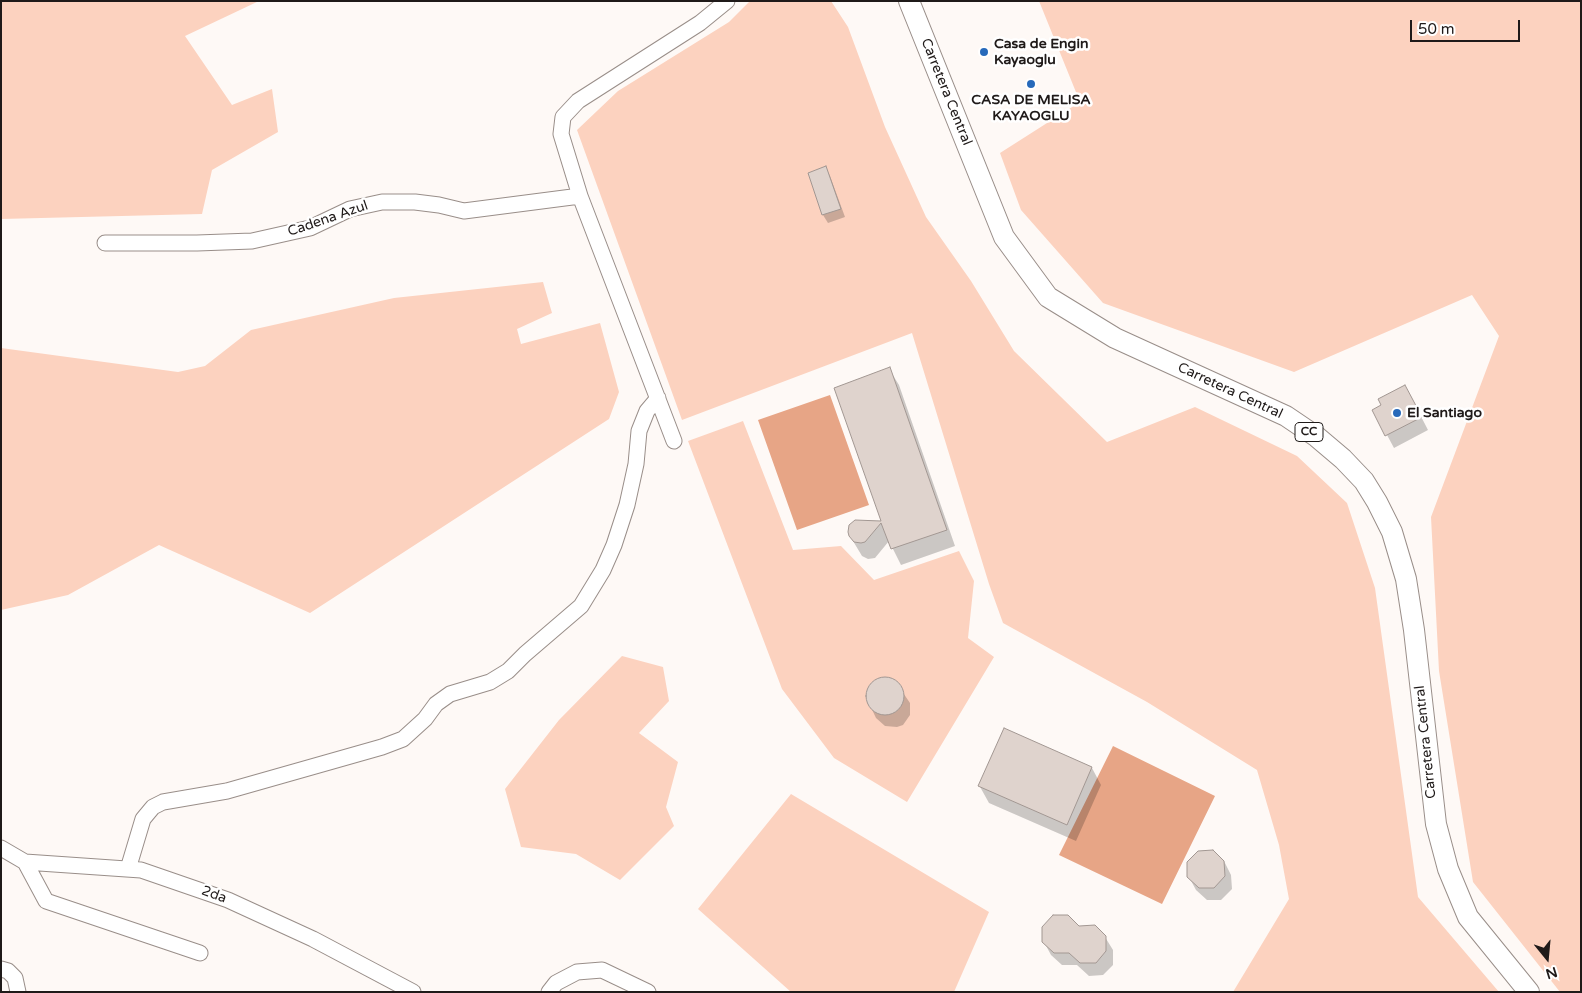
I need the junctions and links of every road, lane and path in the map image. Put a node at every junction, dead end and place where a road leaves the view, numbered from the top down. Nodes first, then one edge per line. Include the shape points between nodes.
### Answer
1 (727, 1) edge
2 (910, 1) edge
3 (580, 196) junction
4 (105, 243) dead end
5 (658, 398) junction
6 (674, 441) dead end
7 (1, 848) edge
8 (25, 862) junction
9 (128, 869) junction
10 (200, 953) dead end
11 (1, 969) edge
12 (18, 992) edge
13 (414, 992) edge
14 (549, 992) edge
15 (648, 992) edge
16 (1529, 992) edge

1 - 3 street via 700,23 578,101 563,117 561,134
2 - 16 main road, Carretera Central / CC via 1004,237 1048,297 1115,338 1286,416 1343,459 1373,495 1392,532 1406,579 1436,824 1448,869 1468,917
3 - 4 street, Cadena Azul via 464,211 415,202 382,202 350,209 310,228 252,241
3 - 5 street
5 - 6 street
5 - 9 street via 647,411 639,431 627,505 603,570 581,606 508,671 490,682 450,694 403,739 382,748 226,791 162,802 152,807 143,819
7 - 8 street, 2da
8 - 9 street, 2da
8 - 10 street via 46,901
9 - 13 street, 2da via 141,870 228,900
11 - 12 street via 16,978
14 - 15 street via 556,983 577,972 602,970

